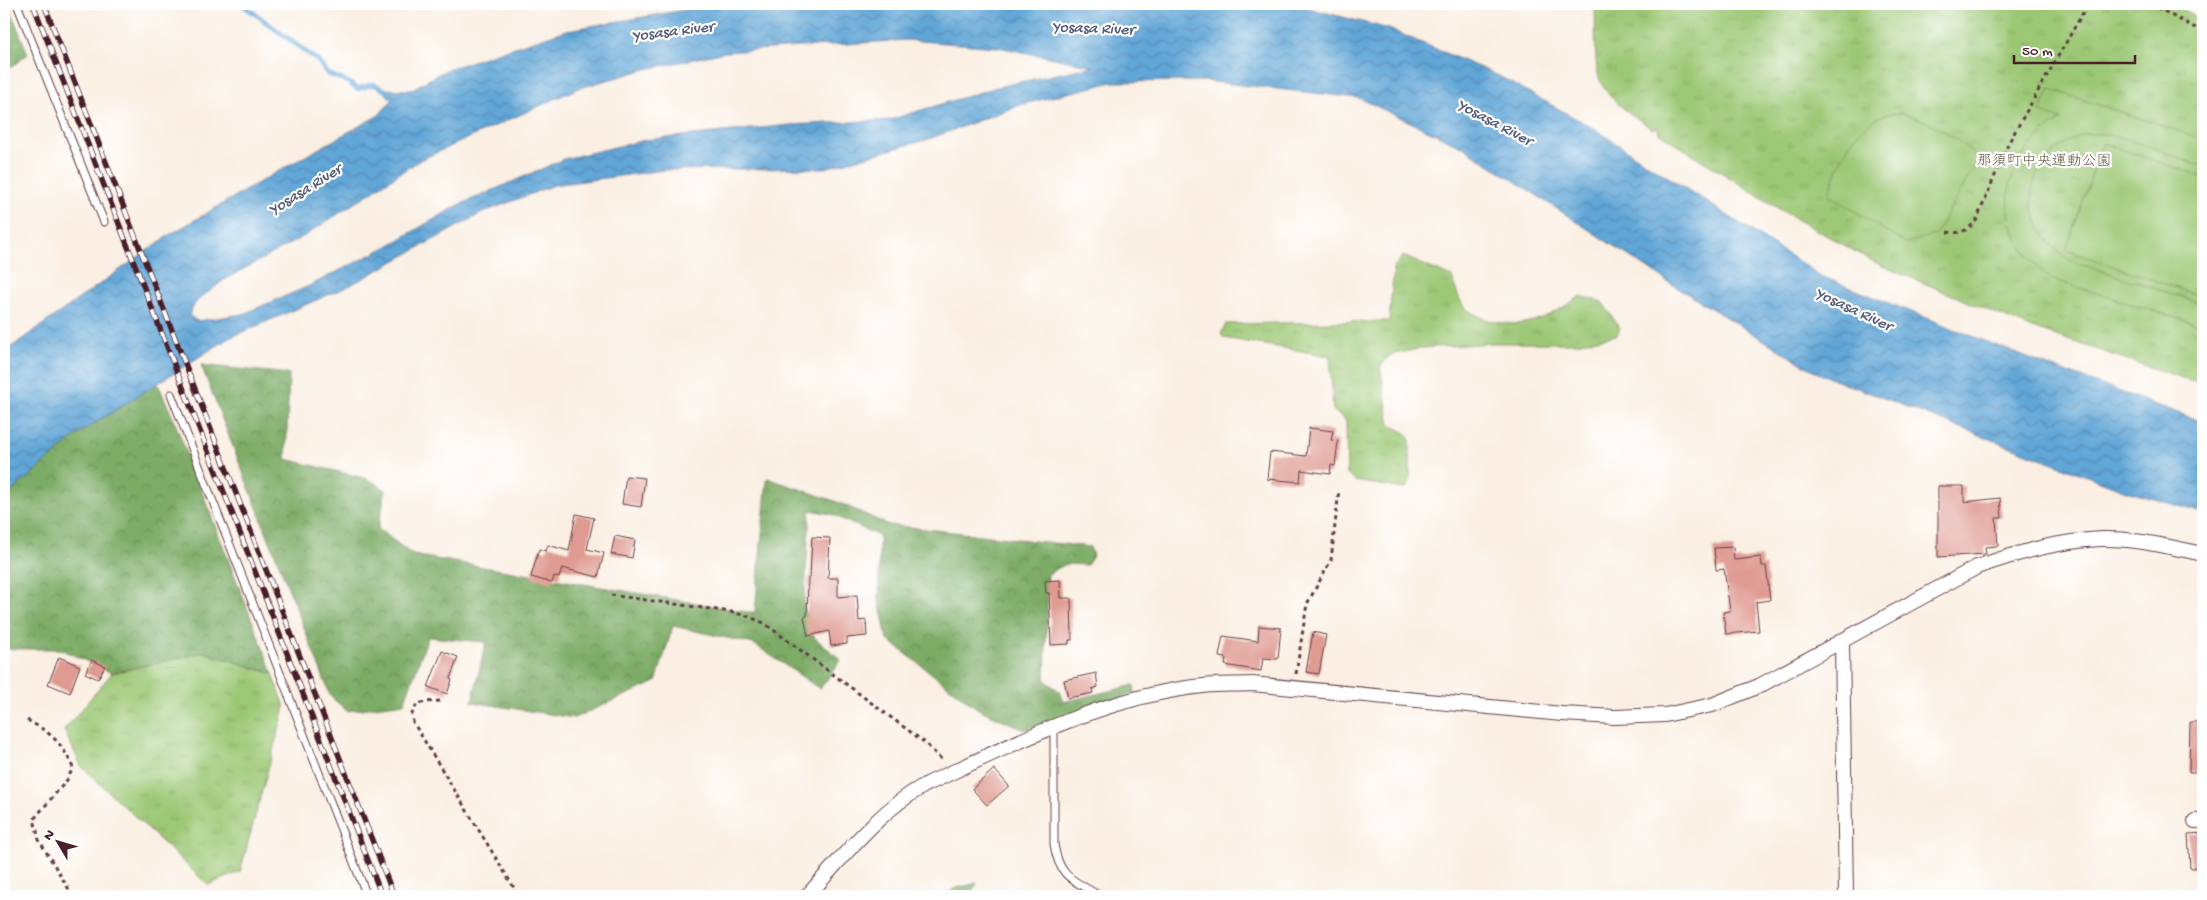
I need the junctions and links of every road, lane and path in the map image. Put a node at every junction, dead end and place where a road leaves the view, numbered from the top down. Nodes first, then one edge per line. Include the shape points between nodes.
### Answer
1 (17, 4) edge
2 (2088, 4) edge
3 (2150, 4) edge
4 (2203, 32) edge
5 (104, 222) dead end
6 (1947, 232) dead end
7 (171, 394) dead end
8 (1339, 490) dead end
9 (2203, 554) edge
10 (611, 595) dead end
11 (1842, 642) junction
12 (1294, 687) junction
13 (440, 702) dead end
14 (27, 720) dead end
15 (1054, 726) junction
16 (951, 772) junction
17 (73, 896) edge
18 (367, 896) edge
19 (519, 896) edge
20 (807, 896) edge
21 (1100, 896) edge
22 (1846, 896) edge

1 - 5 lane
2 - 6 path via 2009,142 1976,222 1967,231
3 - 4 path
7 - 18 lane
8 - 12 path via 1331,560 1307,604
9 - 11 street via 2102,539 2063,543 2015,554 1977,567
10 - 16 path via 731,612 764,623 924,742 940,756
11 - 12 street via 1759,686 1712,705 1665,715 1562,714
11 - 22 street
12 - 15 street via 1252,684 1203,686 1148,696
13 - 19 path via 417,704 412,714 413,722
14 - 17 path via 64,747 73,768 67,780 34,819 39,840
15 - 16 street
15 - 21 lane via 1054,844 1057,863 1067,876
16 - 20 street via 909,794 888,811

